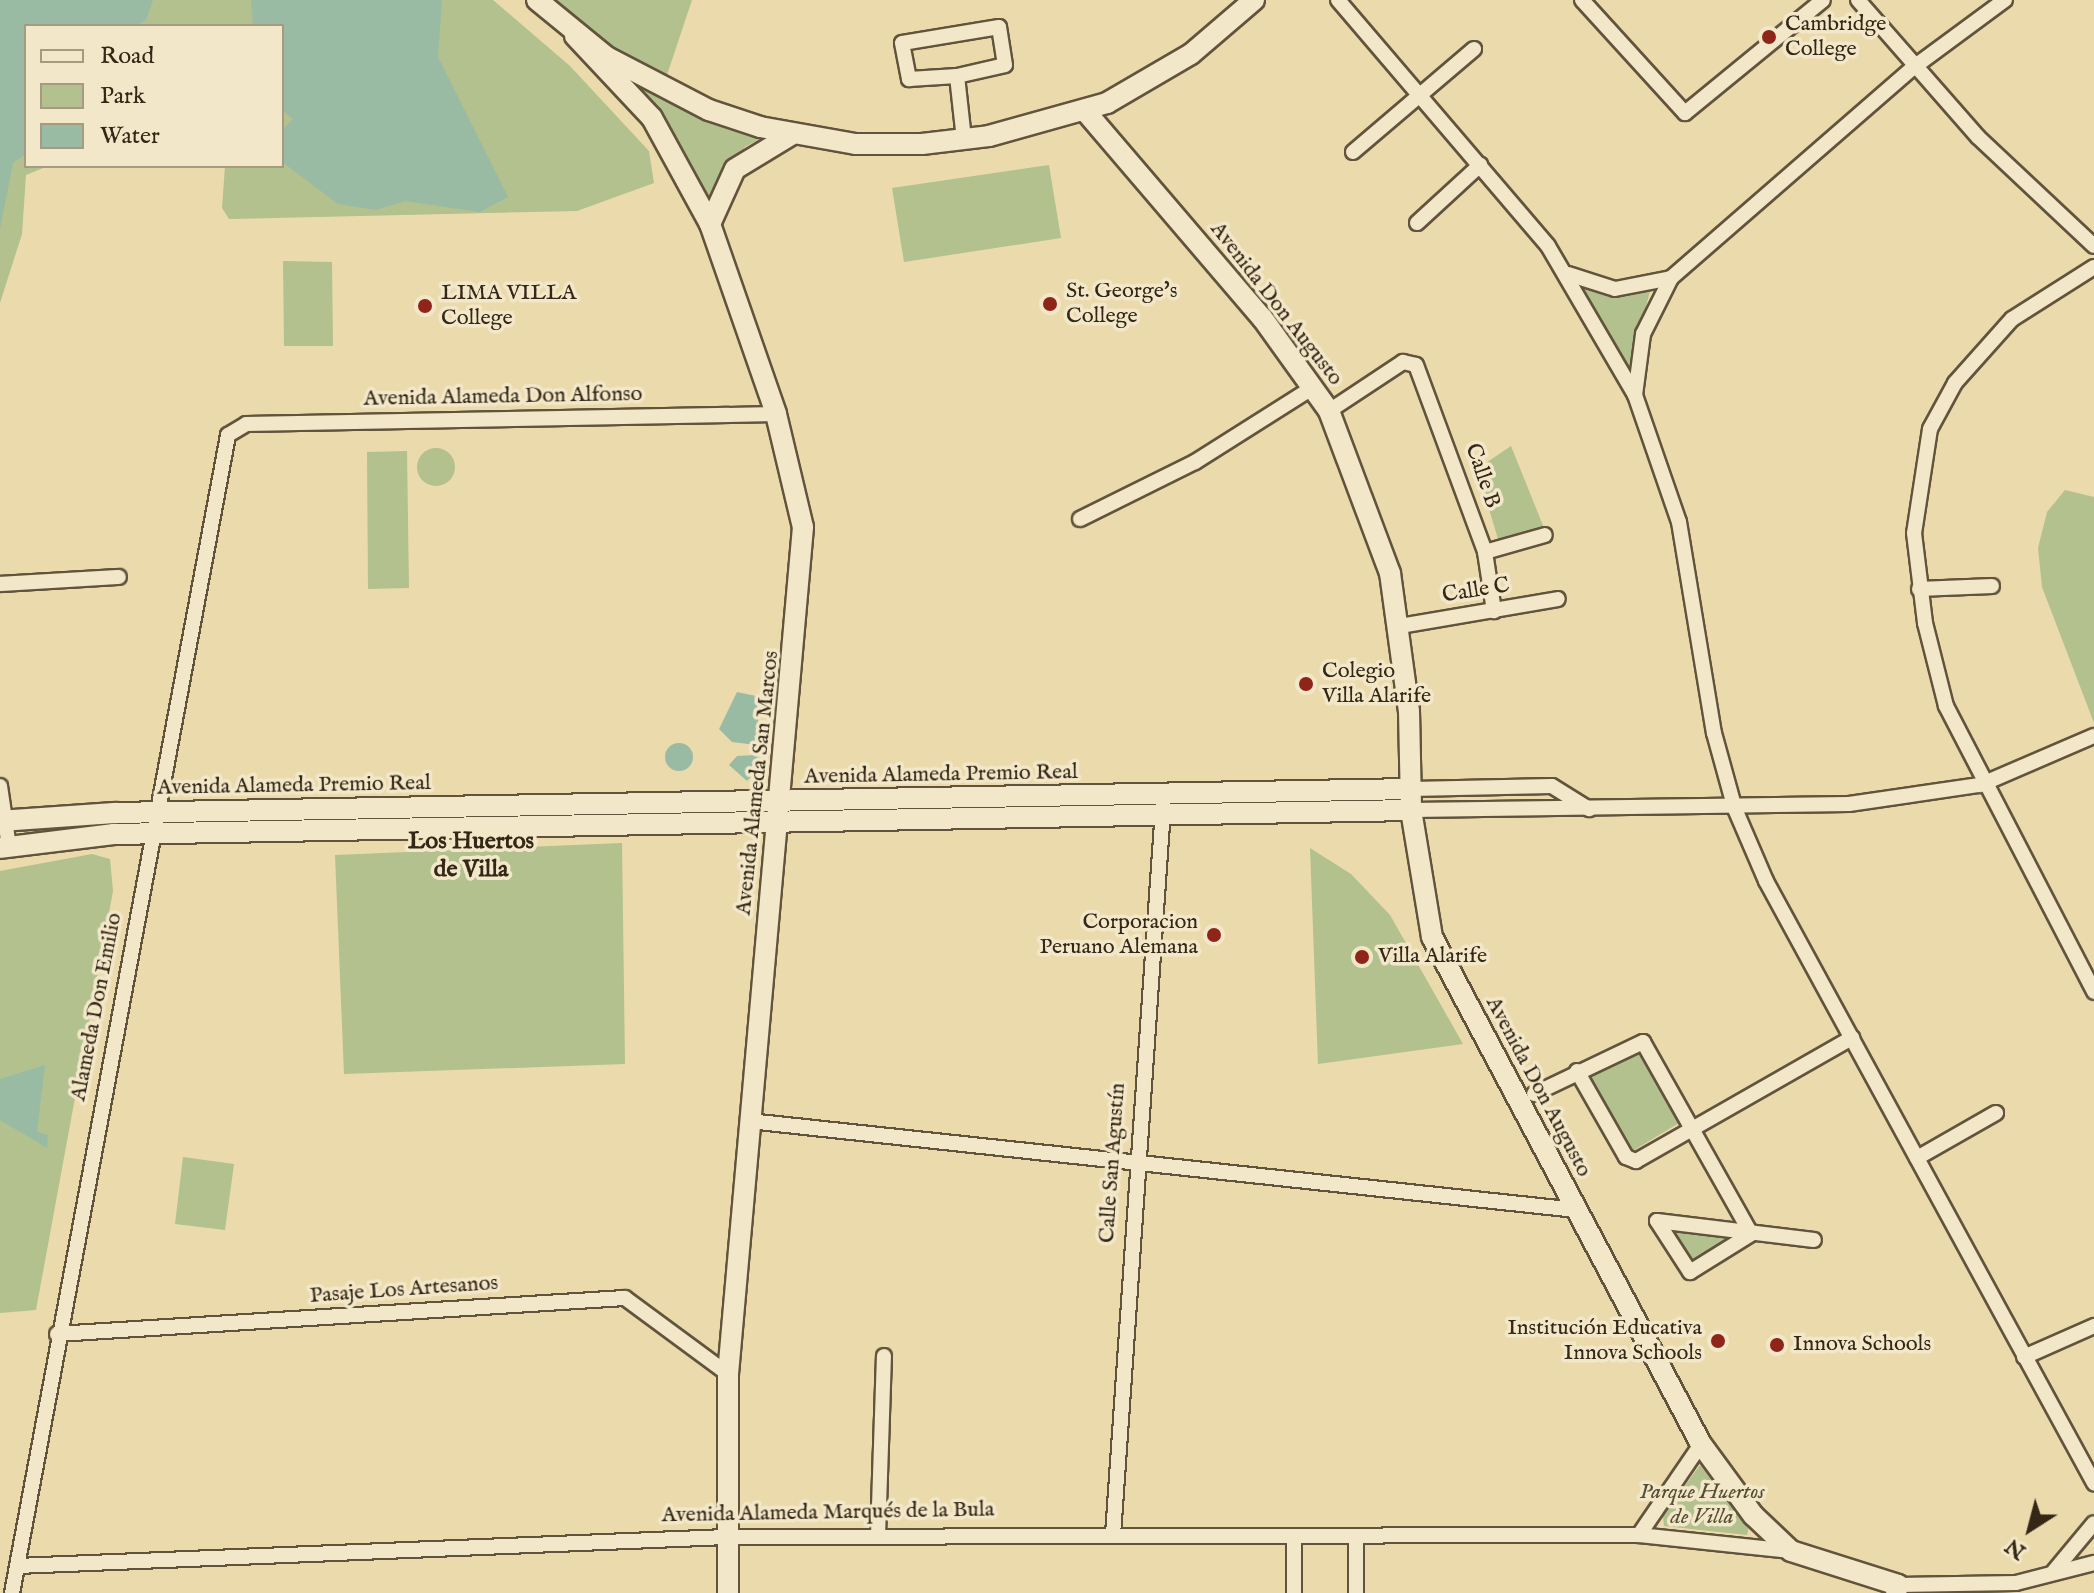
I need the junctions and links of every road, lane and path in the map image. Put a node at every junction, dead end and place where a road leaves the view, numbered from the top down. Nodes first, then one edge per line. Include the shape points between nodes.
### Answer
1 (537, 0) edge
2 (1254, 0) edge
3 (1338, 0) edge
4 (1582, 0) edge
5 (1823, 0) edge
6 (1858, 0) edge
7 (2005, 0) edge
8 (1349, 7) edge
9 (575, 36) junction
10 (1474, 49) dead end
11 (1914, 67) junction
12 (957, 76) junction
13 (1421, 95) junction
14 (1086, 112) junction
15 (792, 134) junction
16 (964, 139) junction
17 (1353, 152) dead end
18 (1480, 165) junction
19 (1417, 223) dead end
20 (710, 224) junction
21 (2094, 246) edge
22 (2094, 267) edge
23 (1568, 274) junction
24 (1671, 278) junction
25 (2076, 281) junction
26 (2094, 284) edge
27 (1312, 388) junction
28 (1635, 395) junction
29 (1329, 411) junction
30 (776, 414) junction
31 (232, 431) joint
32 (1080, 519) dead end
33 (1545, 535) dead end
34 (1485, 552) junction
35 (119, 577) dead end
36 (0, 584) edge
37 (1992, 586) dead end
38 (1919, 589) junction
39 (1558, 599) dead end
40 (1494, 611) junction
41 (1400, 626) junction
42 (2094, 736) edge
43 (1980, 785) junction
44 (0, 786) edge
45 (1411, 789) junction
46 (779, 801) junction
47 (1265, 803) junction
48 (1164, 804) junction
49 (1735, 809) junction
50 (1411, 810) junction
51 (1589, 810) junction
52 (909, 811) junction
53 (157, 813) junction
54 (2, 821) edge
55 (776, 826) junction
56 (153, 834) junction
57 (4, 848) edge
58 (2094, 992) edge
59 (1852, 1038) junction
60 (1577, 1071) junction
61 (1534, 1094) dead end
62 (1996, 1113) dead end
63 (749, 1121) junction
64 (1692, 1127) junction
65 (1917, 1158) junction
66 (1134, 1166) junction
67 (1577, 1210) junction
68 (1751, 1234) junction
69 (1814, 1240) dead end
70 (2094, 1326) edge
71 (57, 1334) junction
72 (884, 1356) dead end
73 (2024, 1357) junction
74 (728, 1374) junction
75 (1701, 1444) junction
76 (2094, 1483) edge
77 (2094, 1523) edge
78 (1113, 1535) junction
79 (1639, 1535) junction
80 (878, 1536) junction
81 (1294, 1536) junction
82 (727, 1537) junction
83 (1356, 1537) junction
84 (1791, 1551) junction
85 (2094, 1563) edge
86 (17, 1566) junction
87 (2049, 1575) junction
88 (1897, 1589) edge
89 (12, 1593) edge
90 (728, 1593) edge
91 (1294, 1593) edge
92 (1356, 1593) edge

1 - 9 street
2 - 14 street via 1191,54
3 - 8 street
4 - 5 street via 1685,113
6 - 11 street
7 - 11 street
8 - 13 street
9 - 15 street via 709,110
9 - 20 street, Avenida Alameda San Marcos via 652,118
10 - 13 street
11 - 21 street
11 - 24 street
12 - 12 street via 909,79 902,43 999,27 1005,65
12 - 16 street
13 - 17 street
13 - 18 street
14 - 16 street
14 - 27 street, Avenida Don Augusto via 1263,319
15 - 16 street via 855,144
15 - 20 street via 735,169
18 - 19 street
18 - 23 street
20 - 30 street, Avenida Alameda San Marcos
22 - 25 street
23 - 24 street via 1615,289
23 - 28 street
24 - 28 street via 1643,334
25 - 26 street
25 - 38 street via 1999,330 1955,383 1930,429 1916,507
27 - 29 street, Avenida Don Augusto
27 - 32 street via 1195,462
28 - 49 street via 1679,522 1714,733
29 - 34 street, Calle B via 1410,361
29 - 41 street, Avenida Don Augusto via 1371,513
30 - 31 street, Avenida Alameda Don Alfonso via 246,424
30 - 46 street, Avenida Alameda San Marcos via 796,477 804,561
31 - 53 street, Alameda Don Emilio
33 - 34 street
34 - 40 street, Calle B
35 - 36 street
37 - 38 street
38 - 43 street via 1946,706
39 - 40 street, Calle C
40 - 41 street, Calle C
41 - 45 street, Avenida Don Augusto
42 - 43 street, Avenida Alameda Premio Real
43 - 49 street, Avenida Alameda Premio Real via 1849,804
43 - 58 street
44 - 54 street
45 - 47 street, Avenida Alameda Premio Real
45 - 50 street, Avenida Don Augusto
45 - 51 street, Avenida Alameda Premio Real via 1552,786
46 - 52 street, Avenida Alameda Premio Real
46 - 53 street, Avenida Alameda Premio Real
46 - 55 street, Avenida Alameda San Marcos
47 - 48 street, Avenida Alameda Premio Real
47 - 50 street, Avenida Alameda Premio Real
48 - 52 street, Avenida Alameda Premio Real
48 - 66 street, Calle San Agustín
49 - 51 street, Avenida Alameda Premio Real
49 - 59 street
50 - 51 street, Avenida Alameda Premio Real
50 - 67 street, Avenida Don Augusto via 1432,937
52 - 55 street, Avenida Alameda Premio Real
53 - 54 street, Avenida Alameda Premio Real
53 - 56 street, Alameda Don Emilio
54 - 57 street
55 - 56 street, Avenida Alameda Premio Real
55 - 63 street, Avenida Alameda San Marcos
56 - 57 street, Avenida Alameda Premio Real
56 - 71 street, Alameda Don Emilio
59 - 64 street
59 - 65 street
60 - 61 street
60 - 64 street via 1643,1042
60 - 64 street via 1630,1161
62 - 65 street
63 - 66 street
63 - 74 street, Avenida Alameda San Marcos
64 - 68 street
65 - 73 street
66 - 67 street
66 - 78 street, Calle San Agustín
67 - 75 street, Avenida Don Augusto
68 - 68 street via 1673,1223 1657,1221 1690,1272
68 - 69 street
70 - 73 street
71 - 74 street, Pasaje Los Artesanos via 625,1298
71 - 86 street, Alameda Don Emilio
72 - 80 street
73 - 76 street
74 - 82 street, Avenida Alameda San Marcos
75 - 79 street
75 - 84 street, Avenida Don Augusto via 1753,1515
77 - 87 street via 2079,1549
78 - 80 street, Avenida Alameda Marqués de la Bula
78 - 81 street, Avenida Alameda Marqués de la Bula
79 - 83 street, Avenida Alameda Marqués de la Bula
79 - 84 street, Avenida Alameda Marqués de la Bula
80 - 82 street, Avenida Alameda Marqués de la Bula
81 - 83 street, Avenida Alameda Marqués de la Bula
81 - 91 street
82 - 86 street, Avenida Alameda Marqués de la Bula
82 - 90 street, Avenida Alameda San Marcos
83 - 92 street
84 - 88 street, Avenida Alameda Marqués de la Bula
85 - 87 street, Avenida Alameda Marqués de la Bula
86 - 89 street, Alameda Don Emilio
87 - 88 street, Avenida Alameda Marqués de la Bula via 1977,1586

